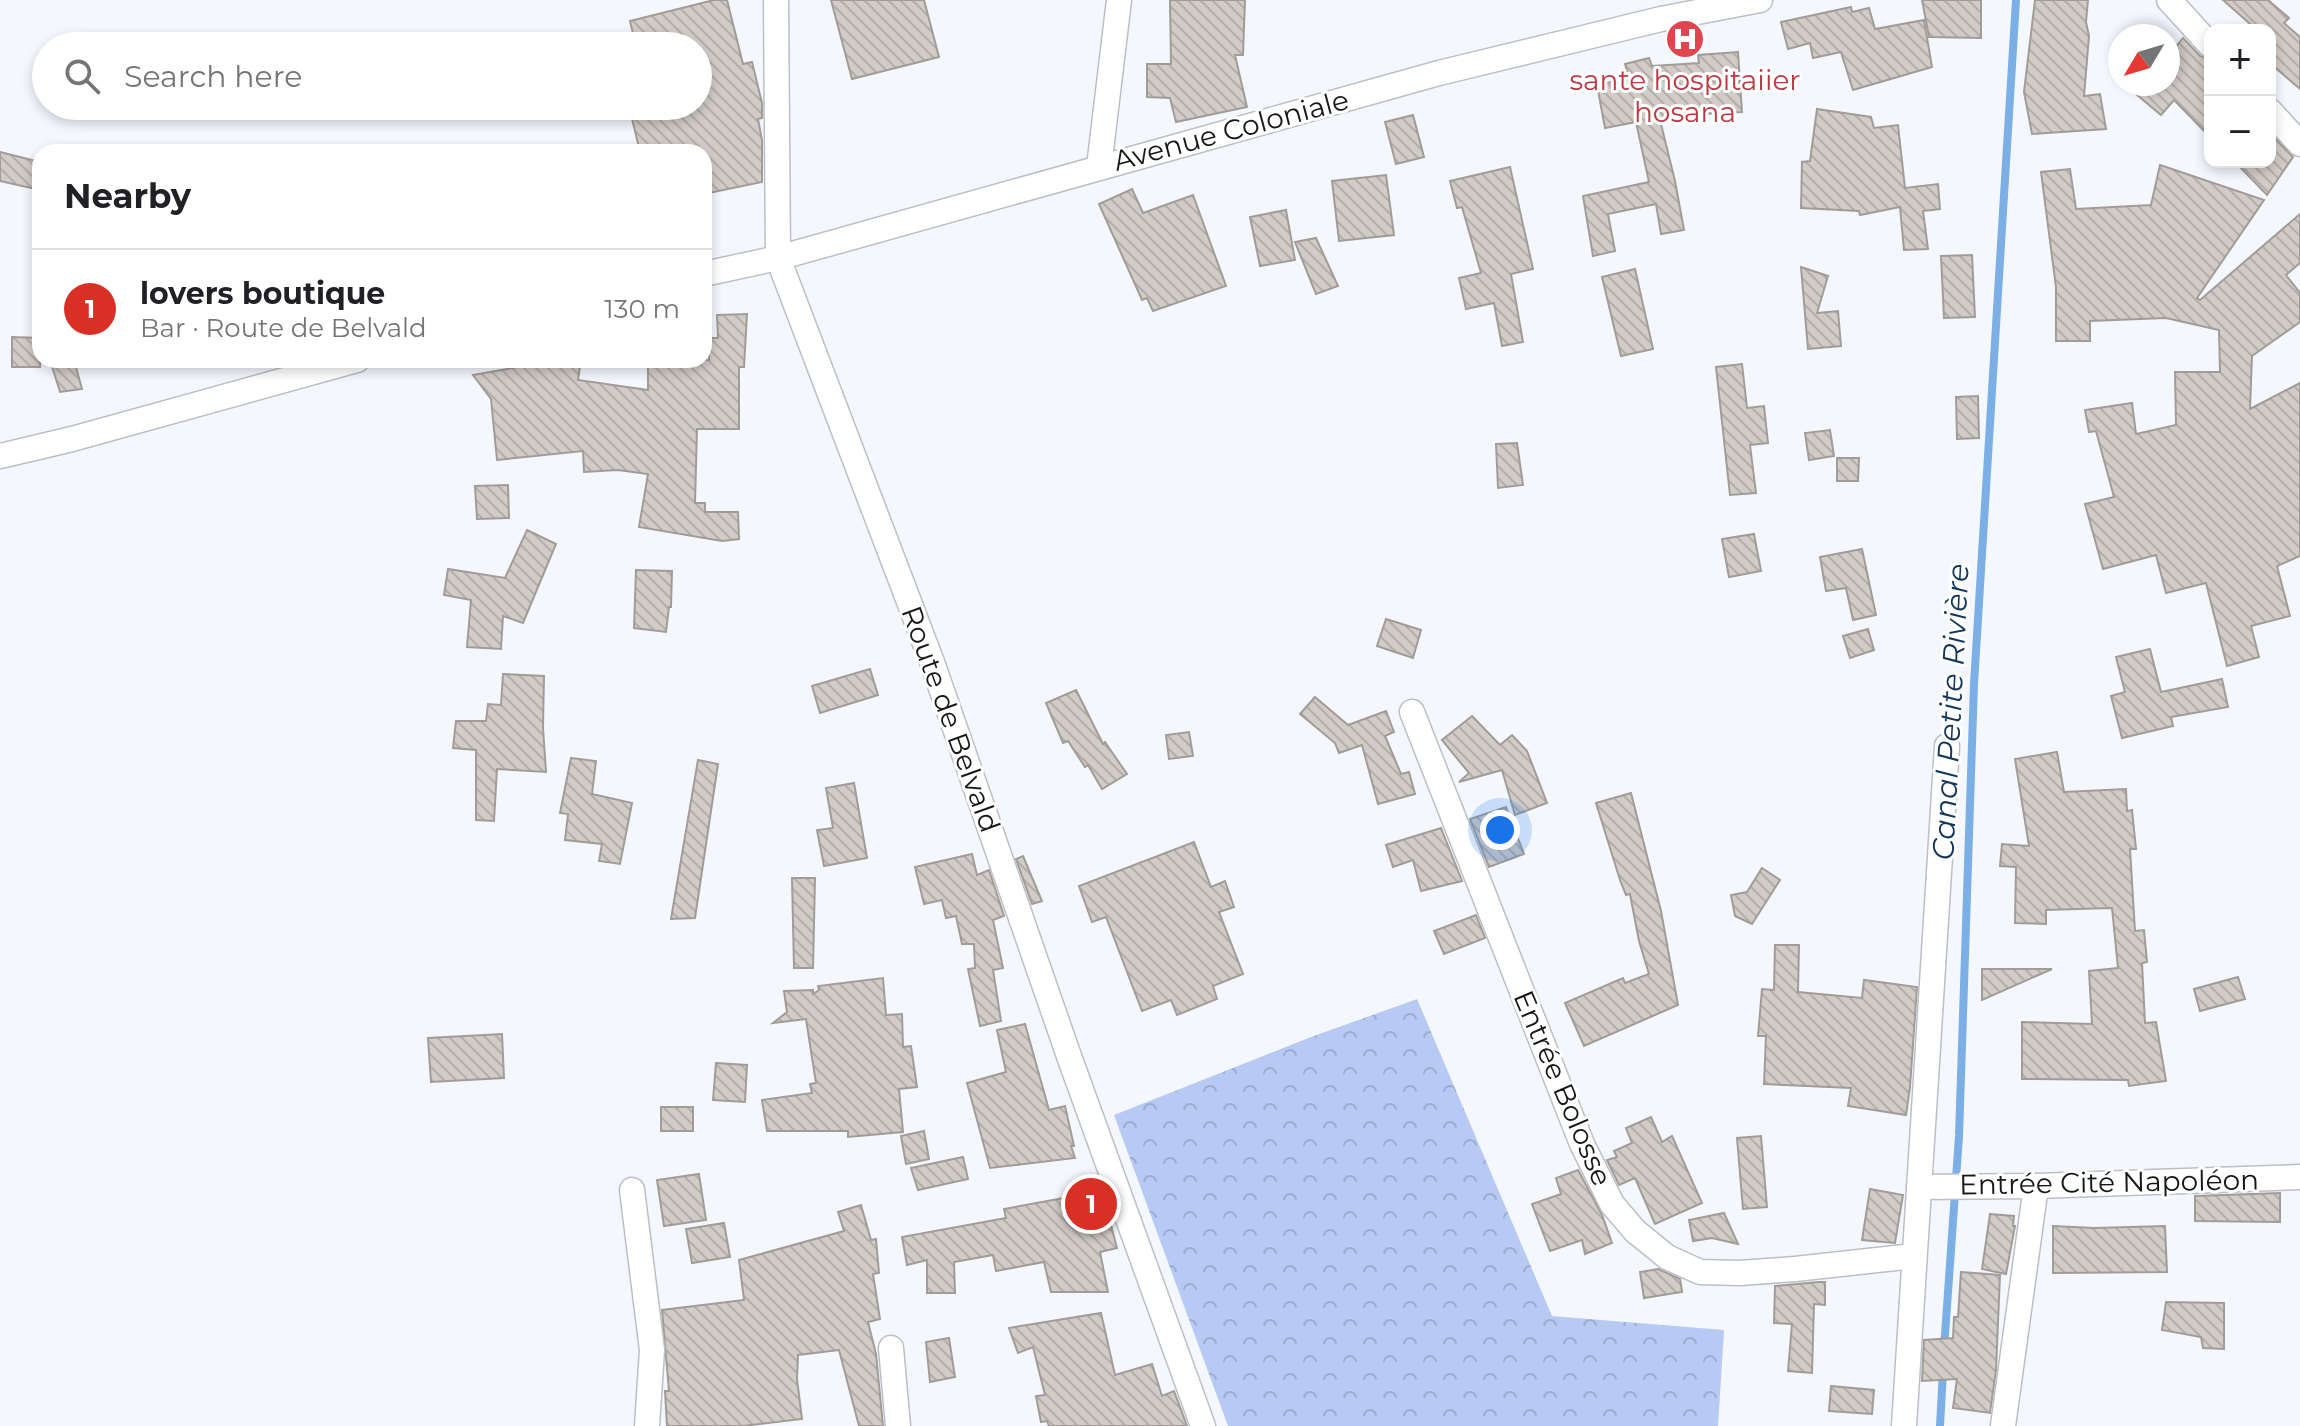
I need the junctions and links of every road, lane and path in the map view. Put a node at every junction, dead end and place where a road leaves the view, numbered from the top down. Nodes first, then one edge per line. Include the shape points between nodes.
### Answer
1 (776, 0) edge
2 (1119, 0) edge
3 (1760, 0) edge
4 (2169, 0) edge
5 (2204, 38) edge
6 (2276, 118) edge
7 (2300, 144) edge
8 (1099, 167) junction
9 (778, 258) junction
10 (712, 272) edge
11 (328, 368) edge
12 (0, 456) edge
13 (1412, 712) dead end
14 (1947, 746) dead end
15 (2300, 1177) edge
16 (2036, 1186) junction
17 (1919, 1187) junction
18 (632, 1190) dead end
19 (1914, 1256) junction
20 (891, 1348) dead end
21 (647, 1426) edge
22 (898, 1426) edge
23 (1203, 1426) edge
24 (1904, 1426) edge
25 (2003, 1426) edge

1 - 9 street, Route de Belvald
2 - 8 street
3 - 8 street, Avenue Coloniale via 1439,73
4 - 5 street
6 - 7 street
8 - 9 street, Avenue Coloniale
9 - 10 street, Avenue Coloniale
9 - 23 street, Route de Belvald via 932,662
11 - 12 street
13 - 19 street, Entrée Bolosse via 1582,1144 1612,1204 1635,1231 1667,1257 1700,1272 1795,1269
14 - 17 street
15 - 16 street, Entrée Cité Napoléon
16 - 17 street, Entrée Cité Napoléon
16 - 25 street
17 - 19 street
18 - 21 street via 652,1350
19 - 24 street
20 - 22 street

